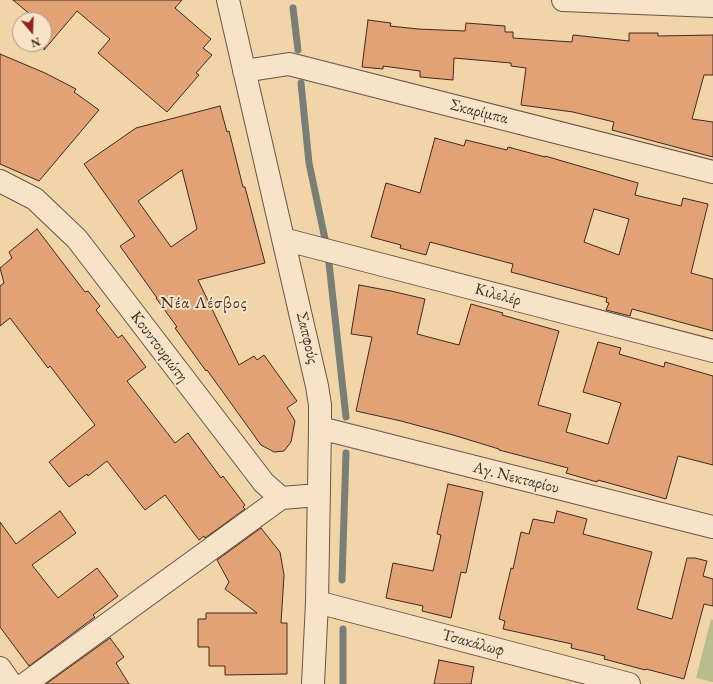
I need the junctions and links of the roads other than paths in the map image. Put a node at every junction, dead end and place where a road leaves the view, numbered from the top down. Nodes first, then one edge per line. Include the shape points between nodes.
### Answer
1 (228, 0) edge
2 (563, 0) edge
3 (610, 1) edge
4 (713, 6) edge
5 (244, 71) junction
6 (713, 172) edge
7 (0, 181) edge
8 (283, 239) junction
9 (713, 351) edge
10 (320, 428) junction
11 (319, 495) junction
12 (281, 498) junction
13 (713, 527) edge
14 (317, 602) junction
15 (0, 668) edge
16 (11, 684) edge
17 (25, 684) edge
18 (313, 684) edge
19 (629, 684) edge

1 - 5 street, Σαπφούς
2 - 3 street
3 - 4 street
5 - 6 street, Σκαρίμπα via 289,64
5 - 8 street, Σαπφούς
7 - 12 street, Κουντουριώτη via 35,199 77,239 264,483
8 - 9 street, Κιλελέρ
8 - 10 street, Σαπφούς via 317,386
10 - 11 street, Σαπφούς
10 - 13 street, Αγ. Νεκταρίου
11 - 12 street
11 - 14 street, Σαπφούς
12 - 17 street
14 - 18 street, Σαπφούς
14 - 19 street, Τσακάλωφ
15 - 16 street

